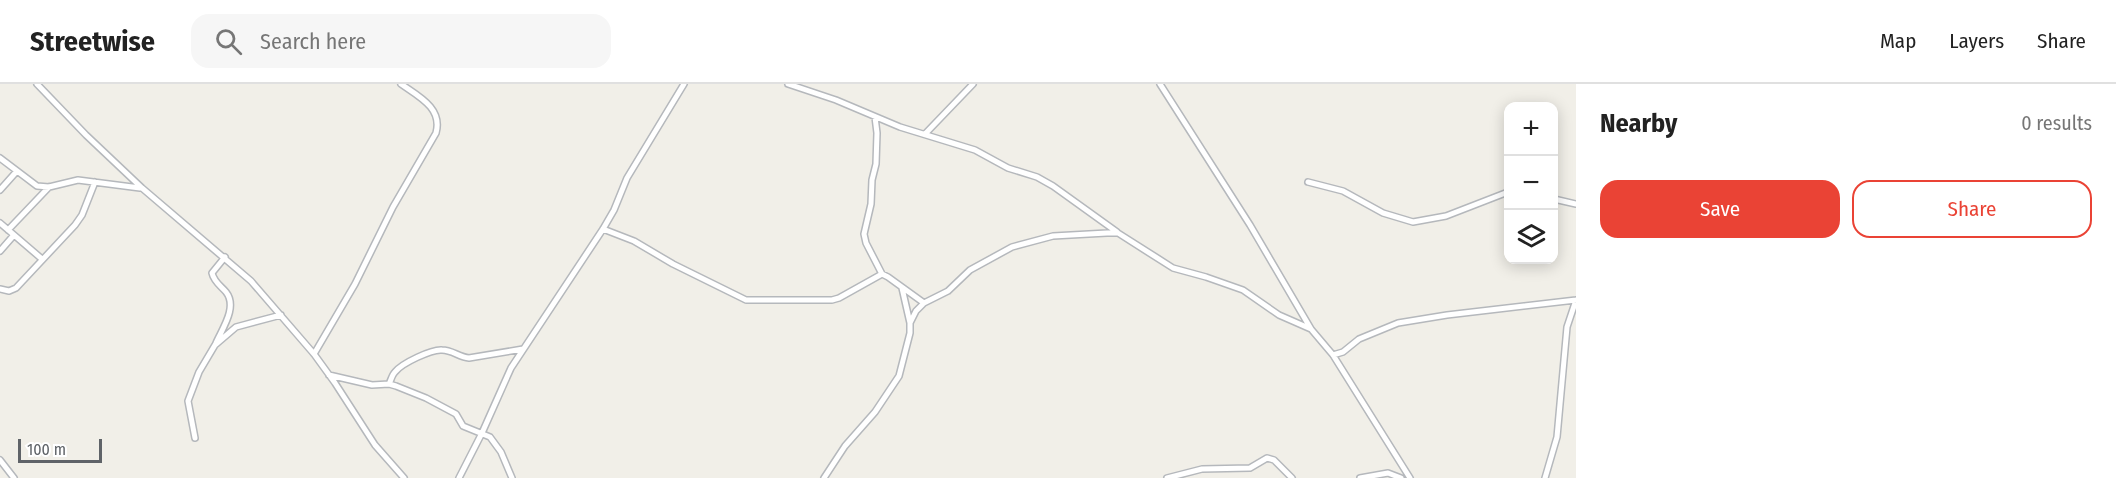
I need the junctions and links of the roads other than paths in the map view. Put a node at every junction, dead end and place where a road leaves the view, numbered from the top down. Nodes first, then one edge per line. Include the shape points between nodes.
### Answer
1 (37, 84) edge
2 (401, 84) edge
3 (684, 84) edge
4 (789, 84) edge
5 (973, 84) edge
6 (1160, 84) edge
7 (875, 117) junction
8 (925, 134) junction
9 (0, 158) edge
10 (17, 171) junction
11 (95, 182) junction
12 (1308, 182) dead end
13 (49, 187) junction
14 (142, 188) junction
15 (0, 190) edge
16 (1504, 194) edge
17 (1558, 200) edge
18 (1576, 204) edge
19 (0, 223) edge
20 (603, 229) junction
21 (8, 230) junction
22 (1118, 233) junction
23 (14, 235) junction
24 (0, 251) edge
25 (225, 257) junction
26 (42, 259) junction
27 (882, 274) junction
28 (902, 288) junction
29 (0, 290) edge
30 (1576, 300) edge
31 (924, 303) junction
32 (281, 315) junction
33 (910, 323) junction
34 (1311, 329) junction
35 (215, 345) junction
36 (523, 349) junction
37 (314, 354) junction
38 (1333, 355) junction
39 (329, 375) junction
40 (389, 384) junction
41 (482, 433) junction
42 (195, 438) dead end
43 (0, 460) edge
44 (14, 478) edge
45 (404, 478) edge
46 (459, 478) edge
47 (512, 478) edge
48 (824, 478) edge
49 (1167, 478) edge
50 (1292, 478) edge
51 (1360, 478) edge
52 (1401, 478) edge
53 (1410, 478) edge
54 (1545, 478) edge

1 - 14 street
2 - 37 street via 434,112 436,133
3 - 20 street via 627,178
4 - 7 street
5 - 8 street
6 - 34 street
7 - 8 street
7 - 27 street via 876,164 864,234
8 - 22 street via 1037,177
9 - 10 street
10 - 13 street via 37,186
10 - 15 street
11 - 13 street via 78,180
11 - 14 street
11 - 26 street via 82,215
12 - 16 street via 1342,191 1390,216 1413,222 1446,216
13 - 21 street
14 - 25 street
17 - 18 street
19 - 21 street
20 - 27 street via 746,300 832,300
20 - 36 street
21 - 23 street
22 - 31 street via 1053,236 1012,247 970,270 948,291
22 - 34 street via 1164,264 1243,290 1279,315
23 - 24 street
23 - 26 street
25 - 32 street
25 - 35 street via 212,273 230,300 230,310
26 - 29 street via 16,288
27 - 28 street
28 - 31 street
28 - 33 street
30 - 38 street via 1398,323 1379,329
30 - 54 street via 1567,327 1557,437
31 - 33 street
32 - 35 street via 236,327
32 - 37 street
33 - 48 street via 898,376
34 - 38 street
35 - 42 street via 188,401
36 - 40 street via 469,358 436,350 394,372
36 - 41 street
37 - 39 street
38 - 53 street
39 - 40 street via 372,385
39 - 45 street via 375,445
40 - 41 street via 426,398 456,414 463,426
41 - 46 street
41 - 47 street via 497,445
43 - 44 street
49 - 50 street via 1202,469 1250,468 1267,458 1274,459
51 - 52 street via 1388,473

